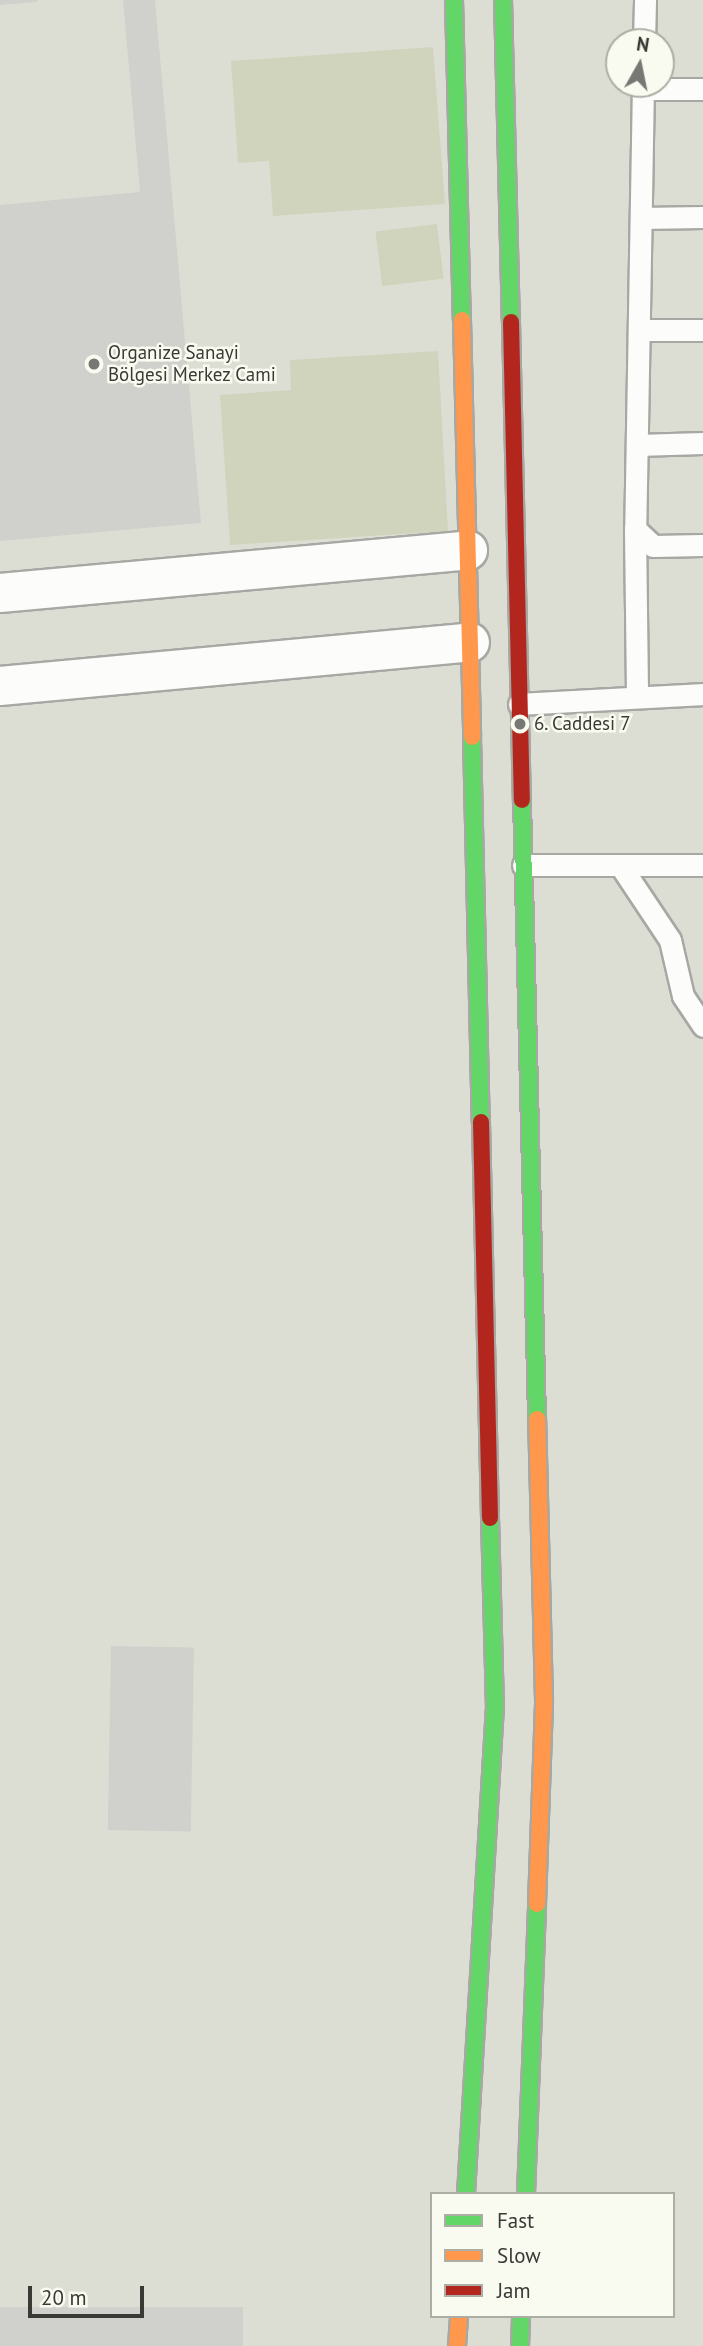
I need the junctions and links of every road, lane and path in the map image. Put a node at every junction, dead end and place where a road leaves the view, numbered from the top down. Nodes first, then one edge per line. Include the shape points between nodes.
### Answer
1 (454, 0) edge
2 (503, 0) edge
3 (645, 0) edge
4 (644, 28) edge
5 (675, 88) edge
6 (703, 89) edge
7 (643, 98) edge
8 (703, 217) edge
9 (641, 218) junction
10 (639, 330) junction
11 (703, 330) edge
12 (703, 443) edge
13 (637, 444) junction
14 (635, 529) junction
15 (703, 545) edge
16 (468, 550) junction
17 (0, 593) edge
18 (470, 642) junction
19 (0, 686) edge
20 (703, 694) edge
21 (637, 697) junction
22 (520, 704) junction
23 (523, 864) junction
24 (620, 865) junction
25 (703, 865) edge
26 (703, 1026) edge
27 (466, 2192) edge
28 (526, 2192) edge
29 (459, 2318) edge
30 (521, 2318) edge
31 (457, 2346) edge
32 (520, 2346) edge

1 - 16 street
2 - 22 street
3 - 4 lane
5 - 6 lane
7 - 9 lane
8 - 9 lane
9 - 10 lane
10 - 11 lane
10 - 13 lane
12 - 13 lane
13 - 14 lane
14 - 15 lane via 653,546
14 - 21 lane
16 - 17 street
16 - 18 street
18 - 19 street
18 - 27 street via 495,1709
20 - 21 lane
21 - 22 lane
22 - 23 street
23 - 24 lane
23 - 28 street via 544,1700
24 - 25 lane
24 - 26 lane via 670,940 683,996
29 - 31 street
30 - 32 street

